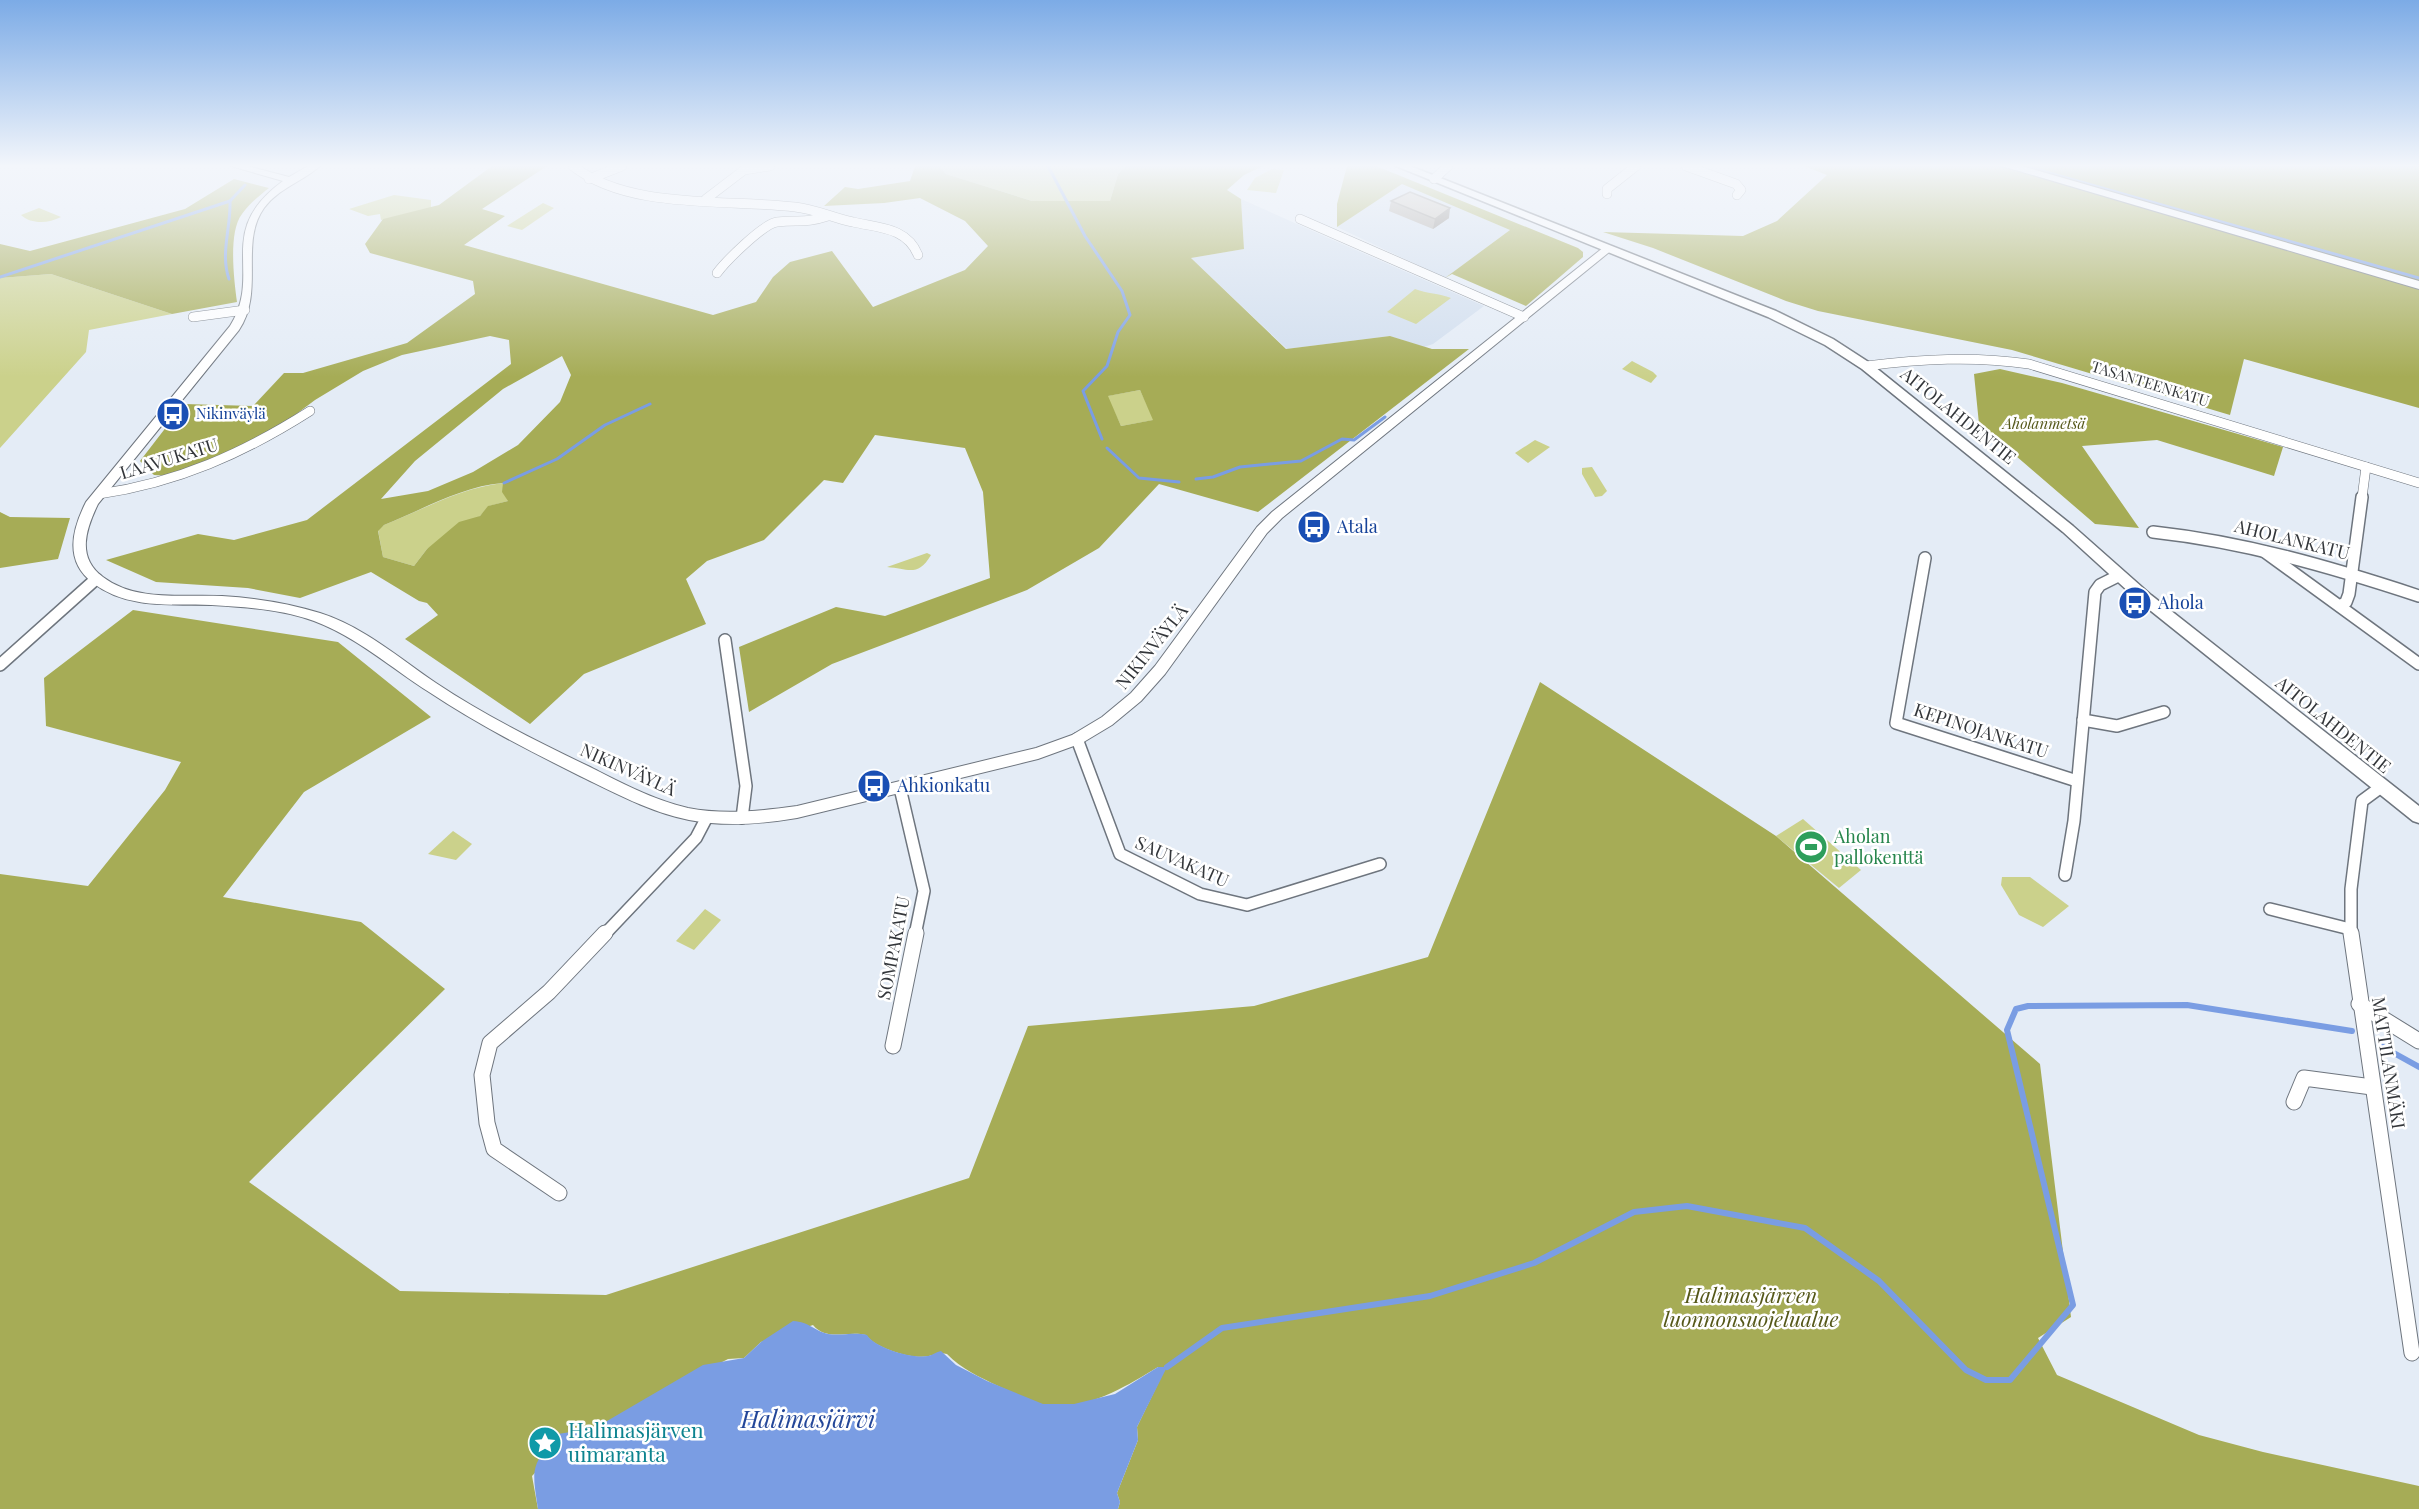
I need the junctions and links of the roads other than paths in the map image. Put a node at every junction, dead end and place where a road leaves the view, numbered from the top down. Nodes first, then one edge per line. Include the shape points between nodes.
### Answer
1 (250, 236) edge
2 (758, 236) edge
3 (903, 236) edge
4 (1340, 236) edge
5 (1577, 236) edge
6 (2251, 236) edge
7 (1608, 249) junction
8 (918, 255) dead end
9 (717, 273) dead end
10 (2419, 285) edge
11 (245, 310) junction
12 (193, 317) dead end
13 (1524, 317) junction
14 (1866, 366) junction
15 (310, 411) dead end
16 (2366, 466) junction
17 (2419, 483) edge
18 (99, 494) junction
19 (2153, 532) dead end
20 (2258, 547) junction
21 (1925, 558) dead end
22 (2351, 572) junction
23 (2118, 576) junction
24 (96, 579) junction
25 (2419, 596) edge
26 (2340, 606) junction
27 (725, 640) dead end
28 (2419, 664) edge
29 (0, 665) edge
30 (2164, 712) dead end
31 (2083, 720) junction
32 (1077, 739) junction
33 (2077, 781) junction
34 (900, 788) junction
35 (2381, 788) junction
36 (2419, 816) edge
37 (707, 817) junction
38 (742, 818) junction
39 (1380, 864) dead end
40 (2065, 875) dead end
41 (2270, 909) dead end
42 (2350, 929) junction
43 (2359, 1005) junction
44 (2419, 1041) edge
45 (893, 1046) dead end
46 (2372, 1087) junction
47 (2294, 1102) dead end
48 (559, 1192) dead end
49 (2412, 1353) dead end

1 - 11 street, NIKINVÄYLÄ
2 - 9 street
3 - 8 street
4 - 13 street
5 - 7 main road, AITOLAHDENTIE
6 - 10 highway
7 - 13 street, NIKINVÄYLÄ
7 - 14 main road, AITOLAHDENTIE via 1772,314 1829,342
11 - 12 street
11 - 18 street, NIKINVÄYLÄ via 235,328
13 - 32 street, NIKINVÄYLÄ via 1277,515 1145,688 1118,714
14 - 16 street, TASANTEENKATU via 1954,357 2029,364
14 - 23 main road, AITOLAHDENTIE via 2068,530
15 - 18 street, LAAVUKATU via 266,440 203,468 150,485
16 - 17 street, TASANTEENKATU
16 - 22 street
18 - 24 street, NIKINVÄYLÄ via 82,520 76,546 81,561
19 - 20 street, AHOLANKATU
20 - 22 street, AHOLANKATU
20 - 26 street
21 - 33 street, KEPINOJANKATU via 1896,723
22 - 25 street, AHOLANKATU
22 - 26 street via 2349,594
23 - 31 street via 2095,592
23 - 35 main road, AITOLAHDENTIE
24 - 29 street
24 - 37 street, NIKINVÄYLÄ via 114,590 139,597 262,604 320,618 350,633 482,720 651,803
26 - 28 street
27 - 38 street via 746,786
30 - 31 street via 2117,726
31 - 33 street
32 - 34 street, NIKINVÄYLÄ via 1017,759
32 - 39 street, SAUVAKATU via 1120,854 1197,892 1239,905 1259,903
33 - 40 street
34 - 38 street, NIKINVÄYLÄ via 797,812
34 - 45 street, SOMPAKATU via 924,891
35 - 36 main road, AITOLAHDENTIE
35 - 42 street, MATTILANMÄKI via 2362,801
37 - 38 street, NIKINVÄYLÄ
37 - 48 street via 696,838 549,992 490,1043 482,1075 494,1149
41 - 42 street
42 - 43 street, MATTILANMÄKI
43 - 44 street
43 - 46 street, MATTILANMÄKI
46 - 47 street via 2304,1078
46 - 49 street, MATTILANMÄKI

